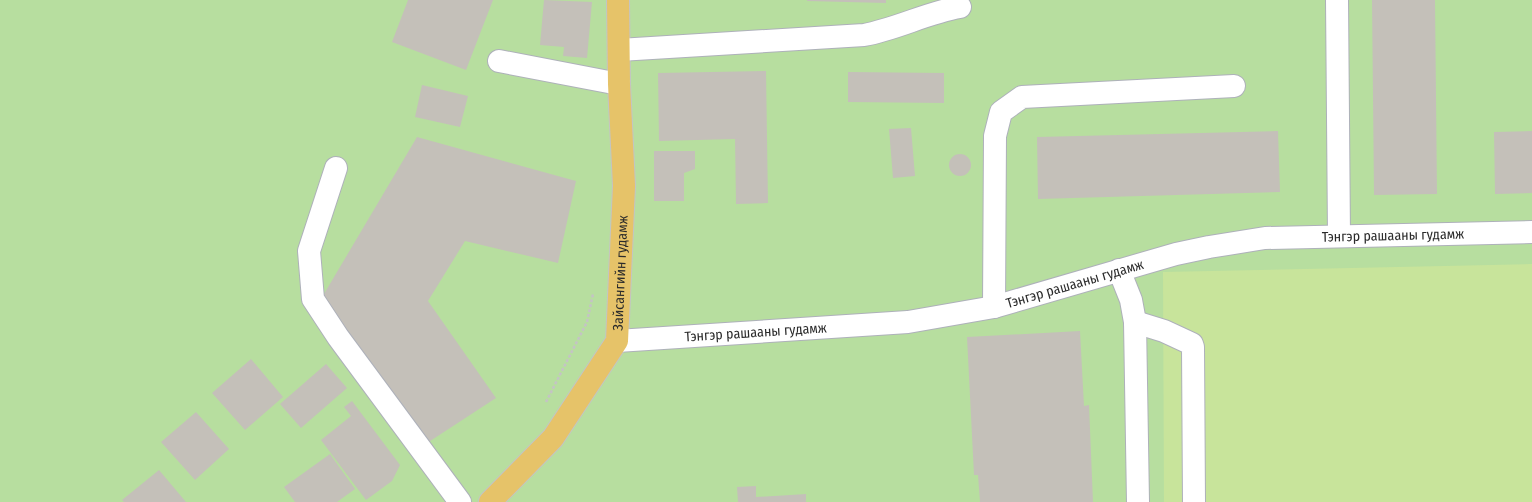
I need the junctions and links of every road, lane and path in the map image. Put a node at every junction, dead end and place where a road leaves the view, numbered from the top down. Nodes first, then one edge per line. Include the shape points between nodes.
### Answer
1 (618, 0) edge
2 (1337, 0) edge
3 (960, 7) dead end
4 (619, 50) junction
5 (499, 61) dead end
6 (619, 84) junction
7 (1234, 86) dead end
8 (336, 168) dead end
9 (1532, 232) edge
10 (1339, 235) junction
11 (1119, 270) junction
12 (595, 287) dead end
13 (994, 307) junction
14 (1136, 322) junction
15 (617, 341) junction
16 (545, 404) dead end
17 (460, 502) edge
18 (490, 502) edge
19 (1138, 502) edge
20 (1194, 502) edge

1 - 4 main road, Зайсангийн гудамж
2 - 10 street
3 - 4 street via 942,10 864,35
4 - 6 main road, Зайсангийн гудамж
5 - 6 street
6 - 15 main road, Зайсангийн гудамж via 624,186
7 - 13 street via 1022,97 1001,112 995,136
8 - 17 street via 309,251 313,300
9 - 10 street, Тэнгэр рашааны гудамж
10 - 11 street, Тэнгэр рашааны гудамж via 1265,238 1237,242 1176,254
11 - 13 street, Тэнгэр рашааны гудамж
11 - 14 street via 1131,300
12 - 16 path via 587,322
13 - 15 street, Тэнгэр рашааны гудамж via 908,322
14 - 19 street
14 - 20 street via 1192,344
15 - 18 main road, Зайсангийн гудамж via 553,438

